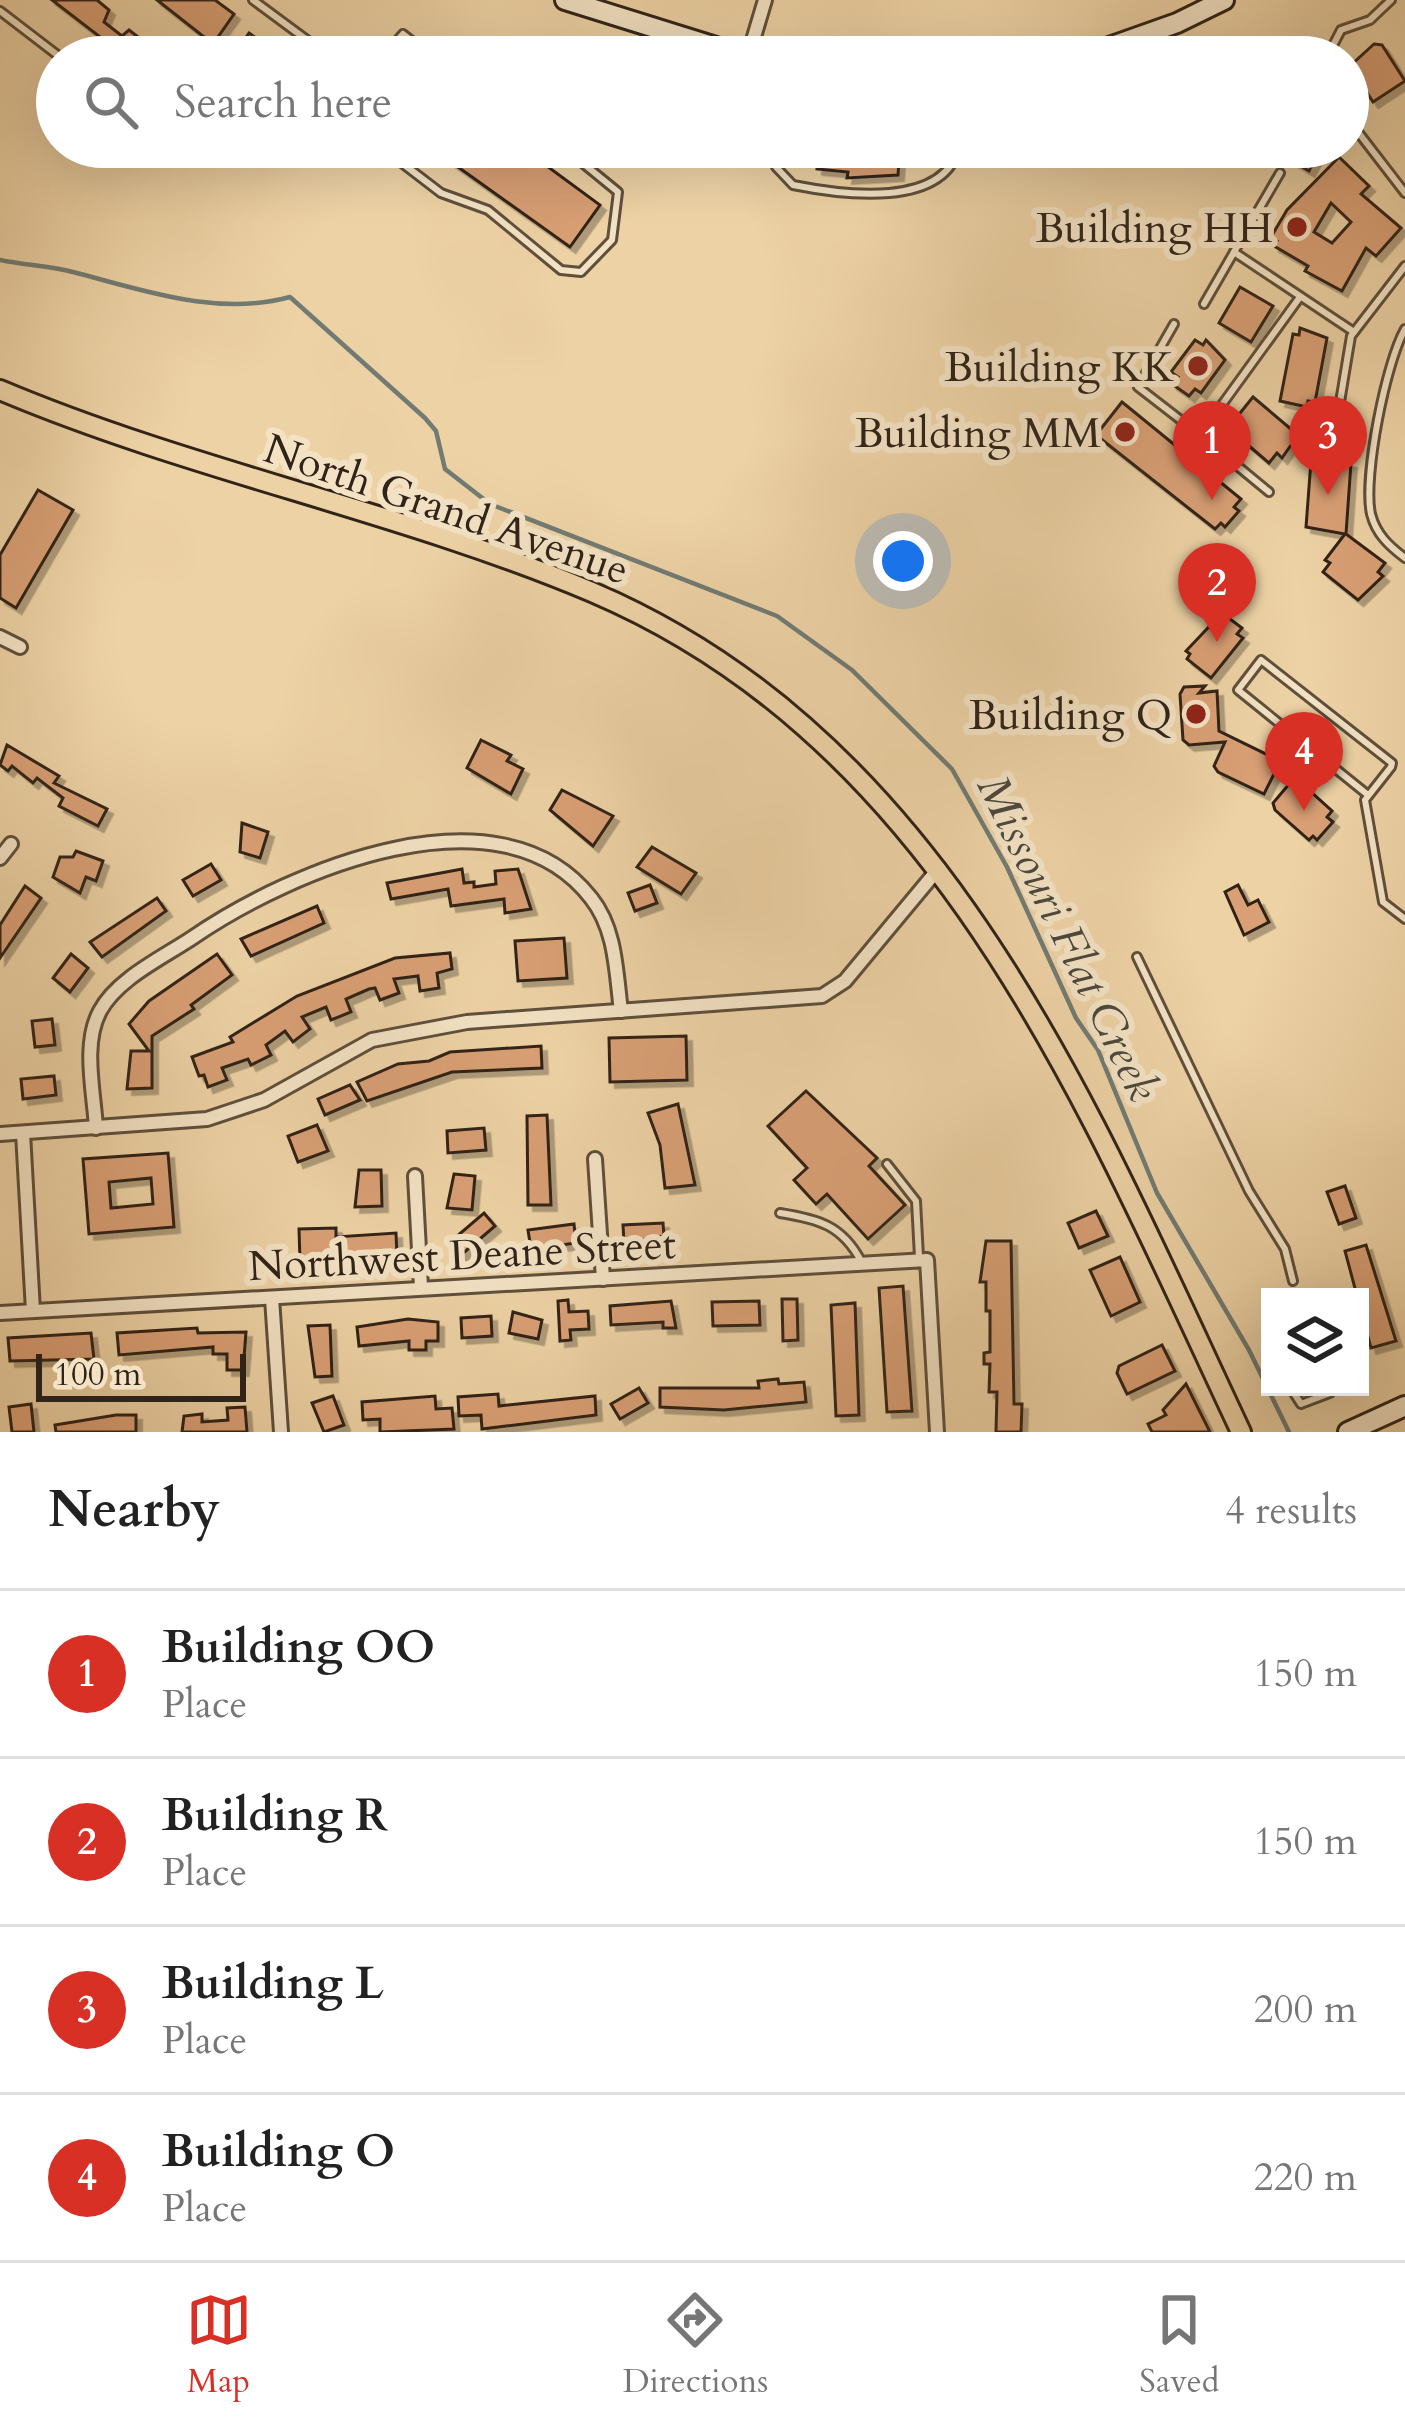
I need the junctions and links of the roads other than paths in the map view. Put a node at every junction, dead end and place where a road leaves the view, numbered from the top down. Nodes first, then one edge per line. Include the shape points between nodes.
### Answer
1 (253, 0) edge
2 (565, 0) edge
3 (765, 0) edge
4 (1224, 0) edge
5 (1391, 0) edge
6 (0, 10) edge
7 (302, 36) edge
8 (681, 36) edge
9 (754, 36) edge
10 (1140, 36) edge
11 (1338, 36) edge
12 (36, 38) edge
13 (1369, 147) edge
14 (408, 168) edge
15 (589, 168) edge
16 (777, 168) edge
17 (951, 168) edge
18 (1280, 172) dead end
19 (1405, 194) edge
20 (1234, 252) junction
21 (1405, 266) edge
22 (1300, 297) junction
23 (1204, 304) dead end
24 (1174, 324) dead end
25 (1405, 328) edge
26 (1354, 332) junction
27 (0, 390) edge
28 (1200, 435) junction
29 (1332, 450) dead end
30 (1269, 492) dead end
31 (1405, 558) edge
32 (0, 637) edge
33 (20, 647) dead end
34 (1368, 795) junction
35 (11, 844) dead end
36 (0, 858) edge
37 (940, 867) junction
38 (1405, 919) edge
39 (1137, 957) dead end
40 (621, 1011) junction
41 (96, 1128) junction
42 (23, 1132) junction
43 (0, 1134) edge
44 (595, 1159) dead end
45 (887, 1164) dead end
46 (416, 1176) dead end
47 (780, 1213) dead end
48 (923, 1260) junction
49 (862, 1264) junction
50 (603, 1279) junction
51 (1293, 1281) dead end
52 (421, 1288) junction
53 (272, 1298) junction
54 (33, 1311) junction
55 (0, 1312) edge
56 (1296, 1396) edge
57 (1324, 1396) edge
58 (1405, 1406) edge
59 (281, 1432) edge
60 (937, 1432) edge
61 (1241, 1432) edge
62 (1348, 1432) edge

1 - 7 lane
2 - 8 main road
3 - 9 street
4 - 10 main road
5 - 11 lane
6 - 12 lane
13 - 19 lane
14 - 15 lane via 441,194 488,210 561,270 581,272 612,240 618,192
16 - 17 lane via 793,185 916,192
18 - 20 lane
20 - 22 lane
20 - 23 lane
21 - 26 lane
22 - 26 lane
22 - 28 lane
24 - 28 lane via 1138,387
25 - 31 lane via 1386,392 1370,508 1385,542
26 - 29 lane
27 - 37 main road, North Grand Avenue via 514,562 667,628 819,736
28 - 30 lane
32 - 33 street
34 - 34 lane via 1392,763 1261,661 1240,692
34 - 38 lane via 1383,902
35 - 36 street
37 - 40 street via 845,981 822,996
37 - 61 main road, North Grand Avenue via 1039,1021
39 - 51 lane via 1285,1249
40 - 41 street via 467,1022 372,1040 264,1100 207,1119
40 - 41 street via 611,934 592,898 562,870 482,838 359,860 294,881 217,921 114,992 91,1037
41 - 42 street
42 - 43 street
42 - 54 street
44 - 50 street
45 - 48 lane via 916,1201
46 - 52 street
47 - 49 lane via 823,1220 850,1240
48 - 49 street, Northwest Deane Street
48 - 60 street
49 - 50 street, Northwest Deane Street
50 - 52 street, Northwest Deane Street
52 - 53 street, Northwest Deane Street
53 - 54 street, Northwest Deane Street
53 - 59 street
54 - 55 street, Northwest Deane Street
56 - 57 lane via 1301,1404
58 - 62 main road

